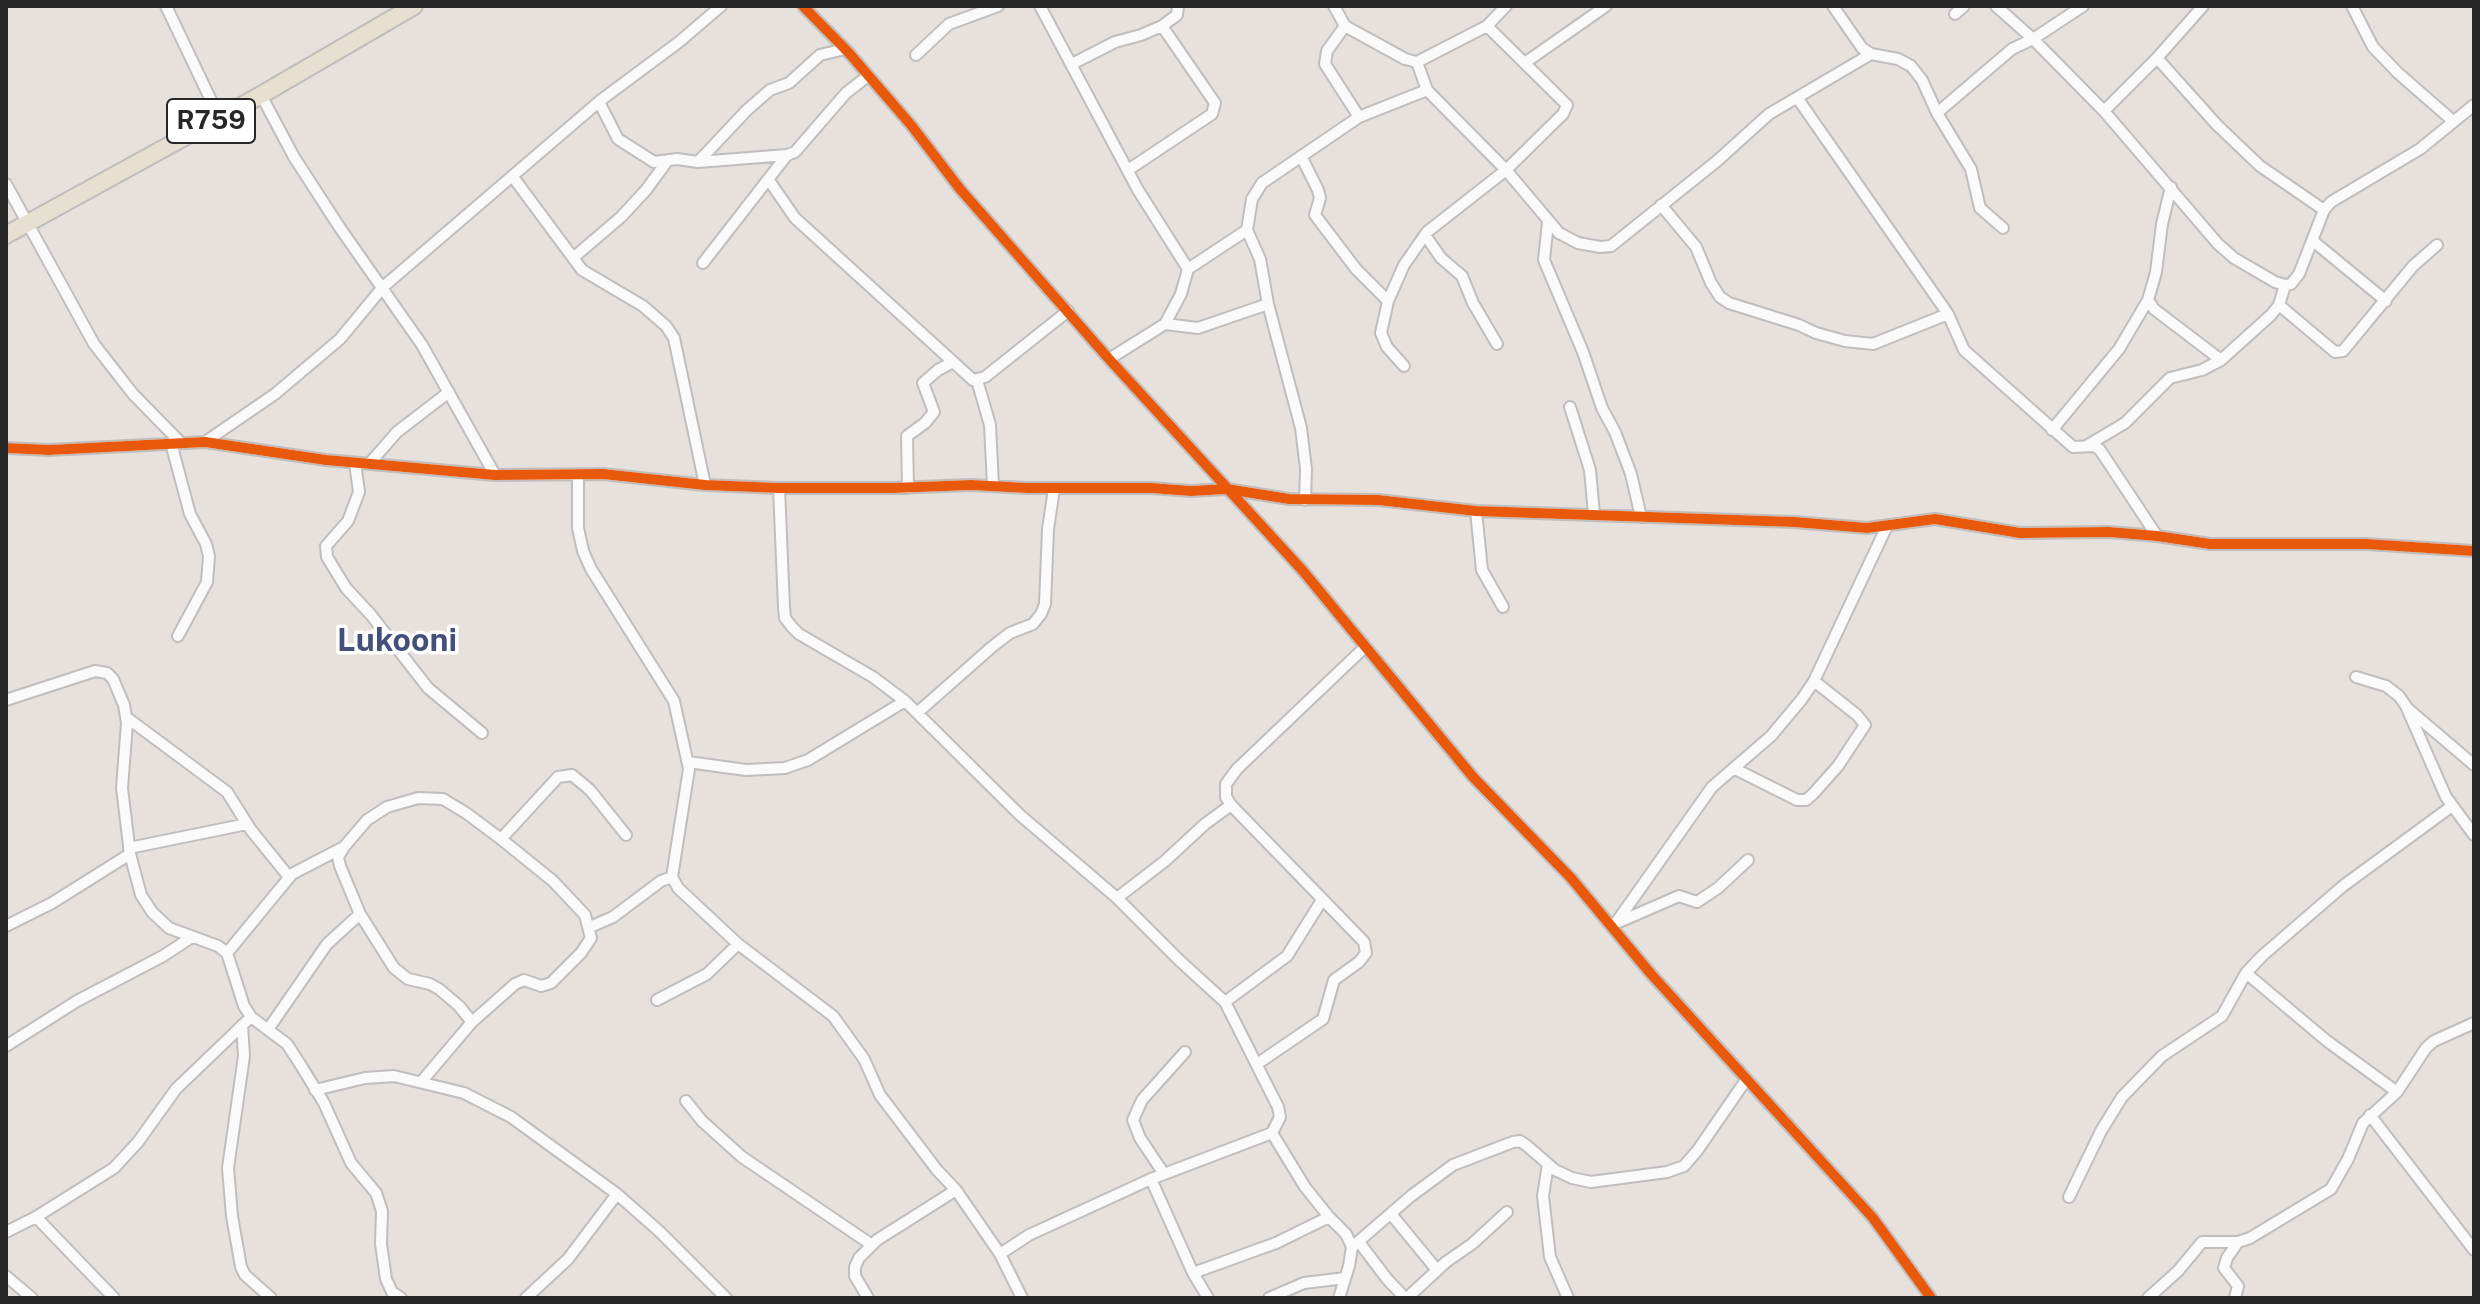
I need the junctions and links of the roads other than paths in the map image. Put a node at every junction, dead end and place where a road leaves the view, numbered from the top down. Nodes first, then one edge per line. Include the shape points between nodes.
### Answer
1 (166, 6) edge
2 (414, 6) edge
3 (721, 6) edge
4 (803, 6) edge
5 (957, 6) edge
6 (998, 6) edge
7 (1040, 6) edge
8 (1178, 6) edge
9 (1334, 6) edge
10 (1506, 6) edge
11 (1606, 6) edge
12 (1833, 6) edge
13 (1964, 6) edge
14 (1996, 6) edge
15 (2083, 6) edge
16 (2203, 6) edge
17 (2352, 6) edge
18 (1955, 14) dead end
19 (960, 19) junction
20 (1162, 26) junction
21 (1345, 26) junction
22 (1487, 26) junction
23 (2033, 39) junction
24 (845, 49) junction
25 (1871, 54) junction
26 (916, 55) dead end
27 (2157, 58) junction
28 (1417, 62) junction
29 (1526, 62) junction
30 (1072, 64) junction
31 (868, 76) junction
32 (1427, 90) junction
33 (261, 95) junction
34 (1798, 99) junction
35 (599, 102) junction
36 (2104, 111) junction
37 (2471, 111) edge
38 (1937, 113) junction
39 (219, 117) junction
40 (1359, 117) junction
41 (2453, 121) junction
42 (787, 155) junction
43 (1301, 156) junction
44 (668, 160) junction
45 (698, 162) junction
46 (1128, 170) junction
47 (1506, 170) junction
48 (513, 177) junction
49 (768, 179) junction
50 (6, 184) edge
51 (2171, 187) junction
52 (1661, 205) junction
53 (2324, 210) junction
54 (1548, 222) junction
55 (26, 223) junction
56 (2003, 228) dead end
57 (1247, 230) junction
58 (6, 235) edge
59 (1425, 235) junction
60 (2313, 241) junction
61 (2437, 245) dead end
62 (573, 258) junction
63 (703, 263) dead end
64 (1188, 269) junction
65 (2285, 285) junction
66 (383, 287) junction
67 (2148, 300) junction
68 (1388, 301) junction
69 (2386, 301) junction
70 (1268, 304) junction
71 (2279, 305) junction
72 (1068, 311) junction
73 (1948, 314) junction
74 (1165, 324) junction
75 (1497, 344) dead end
76 (1109, 359) junction
77 (2221, 360) junction
78 (953, 362) junction
79 (1404, 366) dead end
80 (977, 380) junction
81 (449, 392) junction
82 (1570, 407) dead end
83 (2052, 430) junction
84 (205, 442) junction
85 (176, 443) junction
86 (2086, 447) junction
87 (6, 448) edge
88 (355, 463) junction
89 (369, 464) junction
90 (495, 475) junction
91 (578, 475) junction
92 (705, 485) junction
93 (993, 486) junction
94 (779, 488) junction
95 (908, 488) junction
96 (1054, 489) junction
97 (1227, 489) junction
98 (1305, 500) junction
99 (1476, 511) junction
100 (1594, 514) junction
101 (1641, 517) junction
102 (1887, 526) junction
103 (2157, 536) junction
104 (2474, 551) edge
105 (1503, 607) dead end
106 (178, 636) dead end
107 (1365, 647) junction
108 (2356, 677) dead end
109 (1814, 681) junction
110 (6, 700) edge
111 (905, 701) junction
112 (2406, 706) junction
113 (917, 713) junction
114 (126, 717) junction
115 (482, 733) dead end
116 (688, 762) junction
117 (2474, 765) edge
118 (1735, 769) junction
119 (1231, 805) junction
120 (2452, 806) junction
121 (247, 824) junction
122 (626, 835) dead end
123 (2474, 835) edge
124 (501, 839) junction
125 (344, 847) junction
126 (130, 851) junction
127 (1748, 860) dead end
128 (289, 877) junction
129 (672, 877) junction
130 (1117, 898) junction
131 (1322, 900) junction
132 (360, 914) junction
133 (1615, 925) junction
134 (6, 926) edge
135 (590, 927) junction
136 (192, 937) junction
137 (738, 944) junction
138 (227, 953) junction
139 (2246, 973) junction
140 (657, 1000) dead end
141 (1225, 1002) junction
142 (251, 1017) junction
143 (472, 1022) junction
144 (2474, 1023) edge
145 (242, 1025) junction
146 (269, 1028) junction
147 (6, 1046) edge
148 (1185, 1052) dead end
149 (1257, 1064) junction
150 (1746, 1080) junction
151 (422, 1081) junction
152 (315, 1090) junction
153 (2397, 1092) junction
154 (686, 1101) dead end
155 (2370, 1115) junction
156 (1272, 1133) junction
157 (1548, 1164) junction
158 (1164, 1174) junction
159 (1151, 1179) junction
160 (956, 1190) junction
161 (617, 1194) junction
162 (2069, 1197) dead end
163 (1507, 1212) dead end
164 (1391, 1214) junction
165 (36, 1217) junction
166 (1329, 1217) junction
167 (6, 1232) edge
168 (2238, 1242) junction
169 (1355, 1244) junction
170 (872, 1245) junction
171 (2474, 1250) edge
172 (1000, 1254) junction
173 (1437, 1270) junction
174 (1193, 1273) junction
175 (6, 1276) edge
176 (1345, 1278) junction
177 (32, 1298) edge
178 (114, 1298) edge
179 (271, 1298) edge
180 (401, 1298) edge
181 (526, 1298) edge
182 (726, 1298) edge
183 (868, 1298) edge
184 (1022, 1298) edge
185 (1208, 1298) edge
186 (1269, 1298) edge
187 (1339, 1298) edge
188 (1406, 1298) edge
189 (1568, 1298) edge
190 (1931, 1298) edge
191 (2148, 1298) edge
192 (2235, 1298) edge

1 - 39 street
2 - 33 main road, R759
3 - 35 street
4 - 24 street
5 - 19 street
6 - 19 street
7 - 30 street
8 - 20 street via 1177,15
9 - 21 street
10 - 22 street
11 - 29 street
12 - 25 street
13 - 18 street
14 - 23 street
15 - 23 street
16 - 27 street
17 - 41 street via 2373,47
19 - 26 street
20 - 30 street
20 - 46 street via 1215,103 1212,114
21 - 28 street
21 - 40 street via 1327,51 1325,64
22 - 28 street
22 - 29 street
23 - 36 street
23 - 38 street via 2012,49
24 - 31 street
24 - 45 street via 820,55 789,83 770,90
25 - 34 street
25 - 38 street via 1911,66
27 - 36 street
27 - 53 street via 2260,166
28 - 32 street
29 - 47 street via 1567,105
30 - 46 street
31 - 42 street
31 - 72 street
32 - 40 street
32 - 47 street
33 - 39 main road, R759
33 - 66 street via 294,157
34 - 52 street via 1769,114
34 - 73 street
35 - 44 street via 621,142 649,160
35 - 48 street
36 - 51 street
37 - 41 street
38 - 56 street via 1971,169 1980,208
39 - 55 main road, R759
40 - 43 street
41 - 53 street via 2420,149
42 - 45 street
42 - 49 street
43 - 57 street via 1262,183 1252,199
43 - 68 street via 1320,198 1315,215
44 - 45 street
44 - 62 street via 621,217
46 - 64 street
47 - 54 street
47 - 59 street
48 - 62 street
48 - 66 street
49 - 63 street
49 - 78 street via 795,218
50 - 55 street
51 - 65 street via 2234,258
51 - 67 street
52 - 54 street via 1611,246 1578,243
52 - 73 street via 1696,247 1711,283 1729,303 1830,337 1873,344
53 - 60 street
54 - 101 street via 1542,254 1626,460
55 - 58 main road, R759
55 - 85 street via 94,344
57 - 64 street
57 - 70 street via 1260,259
59 - 68 street
59 - 75 street via 1462,276
60 - 65 street via 2299,274
60 - 69 street
61 - 69 street
62 - 92 street via 590,276 643,306 674,338
64 - 74 street
65 - 71 street
66 - 81 street
66 - 84 street via 340,339
67 - 77 street
67 - 83 street via 2119,349
68 - 79 street via 1381,333
69 - 71 street via 2343,351 2335,352
70 - 74 street via 1198,328
70 - 98 street via 1301,428
71 - 77 street
72 - 76 street
72 - 80 street
73 - 83 street via 1964,350
74 - 76 street
76 - 97 street
77 - 86 street via 2170,378 2125,423
78 - 80 street
78 - 95 street via 923,383 934,412 907,436
80 - 93 street via 990,425
81 - 89 street via 397,432
81 - 90 street
82 - 100 street via 1590,470
83 - 86 street via 2073,447
84 - 85 street
84 - 88 street
85 - 87 street
85 - 106 street via 190,514 209,556 207,582
86 - 103 street via 2100,450
88 - 89 street
88 - 115 street via 359,492 348,521 326,546 327,557 428,688
89 - 90 street
90 - 91 street
91 - 92 street
91 - 116 street via 583,551 674,701
92 - 94 street
93 - 95 street
93 - 96 street
94 - 95 street
94 - 111 street via 785,618 799,634
96 - 97 street
96 - 113 street via 1041,614 993,646
97 - 98 street
97 - 107 street
98 - 99 street via 1378,500
99 - 100 street
99 - 105 street via 1482,570
100 - 101 street
101 - 102 street
102 - 103 street via 1935,519 2020,533
102 - 109 street
103 - 104 street via 2210,544 2327,543
107 - 119 street via 1230,777 1225,790
107 - 133 street via 1473,777
108 - 112 street via 2391,689
109 - 118 street via 1771,736
109 - 118 street via 1865,725 1838,766 1808,799 1797,800
110 - 114 street via 102,671 113,679
111 - 113 street
111 - 116 street via 808,760 785,768 746,770
112 - 117 street
112 - 120 street
113 - 130 street via 1020,815
114 - 121 street via 227,792
114 - 126 street via 122,788
116 - 129 street
118 - 133 street via 1712,787
119 - 130 street
119 - 131 street
120 - 123 street
120 - 139 street via 2343,886
121 - 126 street
121 - 128 street
122 - 124 street via 572,775 558,777
124 - 125 street via 443,799 418,798 387,807 367,820
124 - 135 street via 553,881
125 - 128 street
125 - 132 street via 340,866
126 - 134 street via 52,903
126 - 136 street via 141,895 152,912 169,928
127 - 133 street via 1697,902 1679,896
128 - 138 street
129 - 135 street
129 - 137 street
130 - 141 street
131 - 141 street via 1287,956
131 - 149 street via 1364,942 1365,957 1334,980 1323,1019
132 - 143 street via 394,968 408,979 439,989
132 - 146 street via 327,944
133 - 150 street via 1651,974
135 - 143 street via 587,944 551,983 520,981
136 - 138 street
136 - 147 street
137 - 140 street via 707,974
137 - 160 street via 833,1016 864,1059 880,1095
138 - 142 street
139 - 153 street
139 - 162 street via 2222,1016 2162,1056 2122,1097
141 - 149 street
142 - 145 street
142 - 146 street
143 - 151 street
144 - 153 street via 2434,1041
145 - 165 street via 176,1089 114,1168
145 - 179 street via 244,1056 228,1168 232,1216 241,1267
146 - 152 street via 287,1044
148 - 158 street via 1142,1100 1133,1120
149 - 156 street via 1280,1117
150 - 157 street via 1684,1166 1591,1182
150 - 190 street via 1873,1218
151 - 152 street via 365,1078
151 - 161 street via 464,1093 511,1117
152 - 180 street via 351,1163 376,1193 386,1279
153 - 155 street
154 - 170 street via 742,1157
155 - 168 street via 2331,1189
155 - 171 street
156 - 158 street
156 - 166 street
157 - 164 street via 1520,1141 1513,1142 1453,1165
157 - 189 street via 1543,1196 1550,1257
158 - 159 street
159 - 172 street via 1029,1235
159 - 174 street
160 - 170 street
160 - 172 street
161 - 181 street via 568,1259
161 - 182 street
163 - 173 street
164 - 169 street
164 - 173 street
165 - 167 street
165 - 178 street
166 - 169 street
166 - 174 street
168 - 191 street via 2202,1242
168 - 192 street via 2224,1268 2237,1285
169 - 176 street
169 - 188 street
170 - 183 street via 855,1267
172 - 184 street
173 - 188 street
174 - 185 street
175 - 177 street
176 - 186 street via 1304,1283
176 - 187 street

